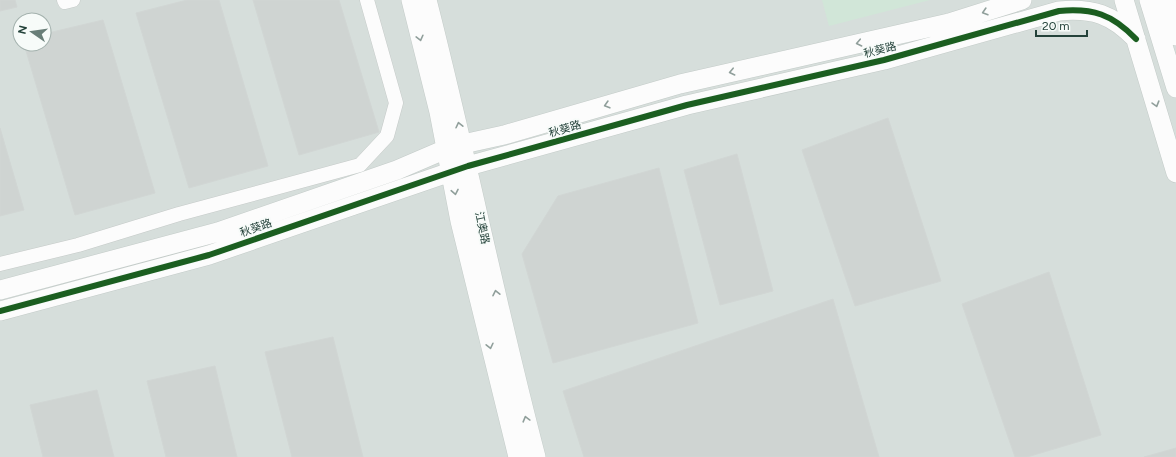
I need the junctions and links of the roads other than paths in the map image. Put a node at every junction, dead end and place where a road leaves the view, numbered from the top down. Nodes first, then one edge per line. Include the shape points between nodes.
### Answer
1 (64, 0) edge
2 (73, 0) edge
3 (367, 0) edge
4 (410, 0) edge
5 (427, 0) edge
6 (1022, 0) edge
7 (1124, 0) edge
8 (1150, 0) edge
9 (1166, 0) edge
10 (1043, 7) edge
11 (1176, 36) edge
12 (1136, 39) junction
13 (1170, 66) junction
14 (1147, 73) junction
15 (1176, 88) edge
16 (455, 147) junction
17 (459, 169) junction
18 (1176, 174) edge
19 (0, 264) edge
20 (0, 290) edge
21 (0, 311) edge
22 (518, 457) edge
23 (536, 457) edge

1 - 2 street
3 - 19 street via 396,103 387,136 360,165 179,214 78,245
4 -> 16 street, 江奥路 via 439,112
16 -> 5 street, 江奥路
6 -> 16 street, 秋葵路 via 949,23 680,84
7 - 12 street
8 - 13 street
9 - 11 street
10 - 12 street, 秋葵路 via 1106,15 1123,26
10 - 17 street, 秋葵路 via 884,60 687,105
12 - 14 street
13 - 14 street
13 - 15 street
14 -> 18 street
16 - 17 street, 江奥路
16 - 20 street, 秋葵路 via 397,170 218,232
17 - 21 street, 秋葵路 via 209,255
17 -> 22 street, 江奥路 via 464,235
23 -> 17 street, 江奥路

